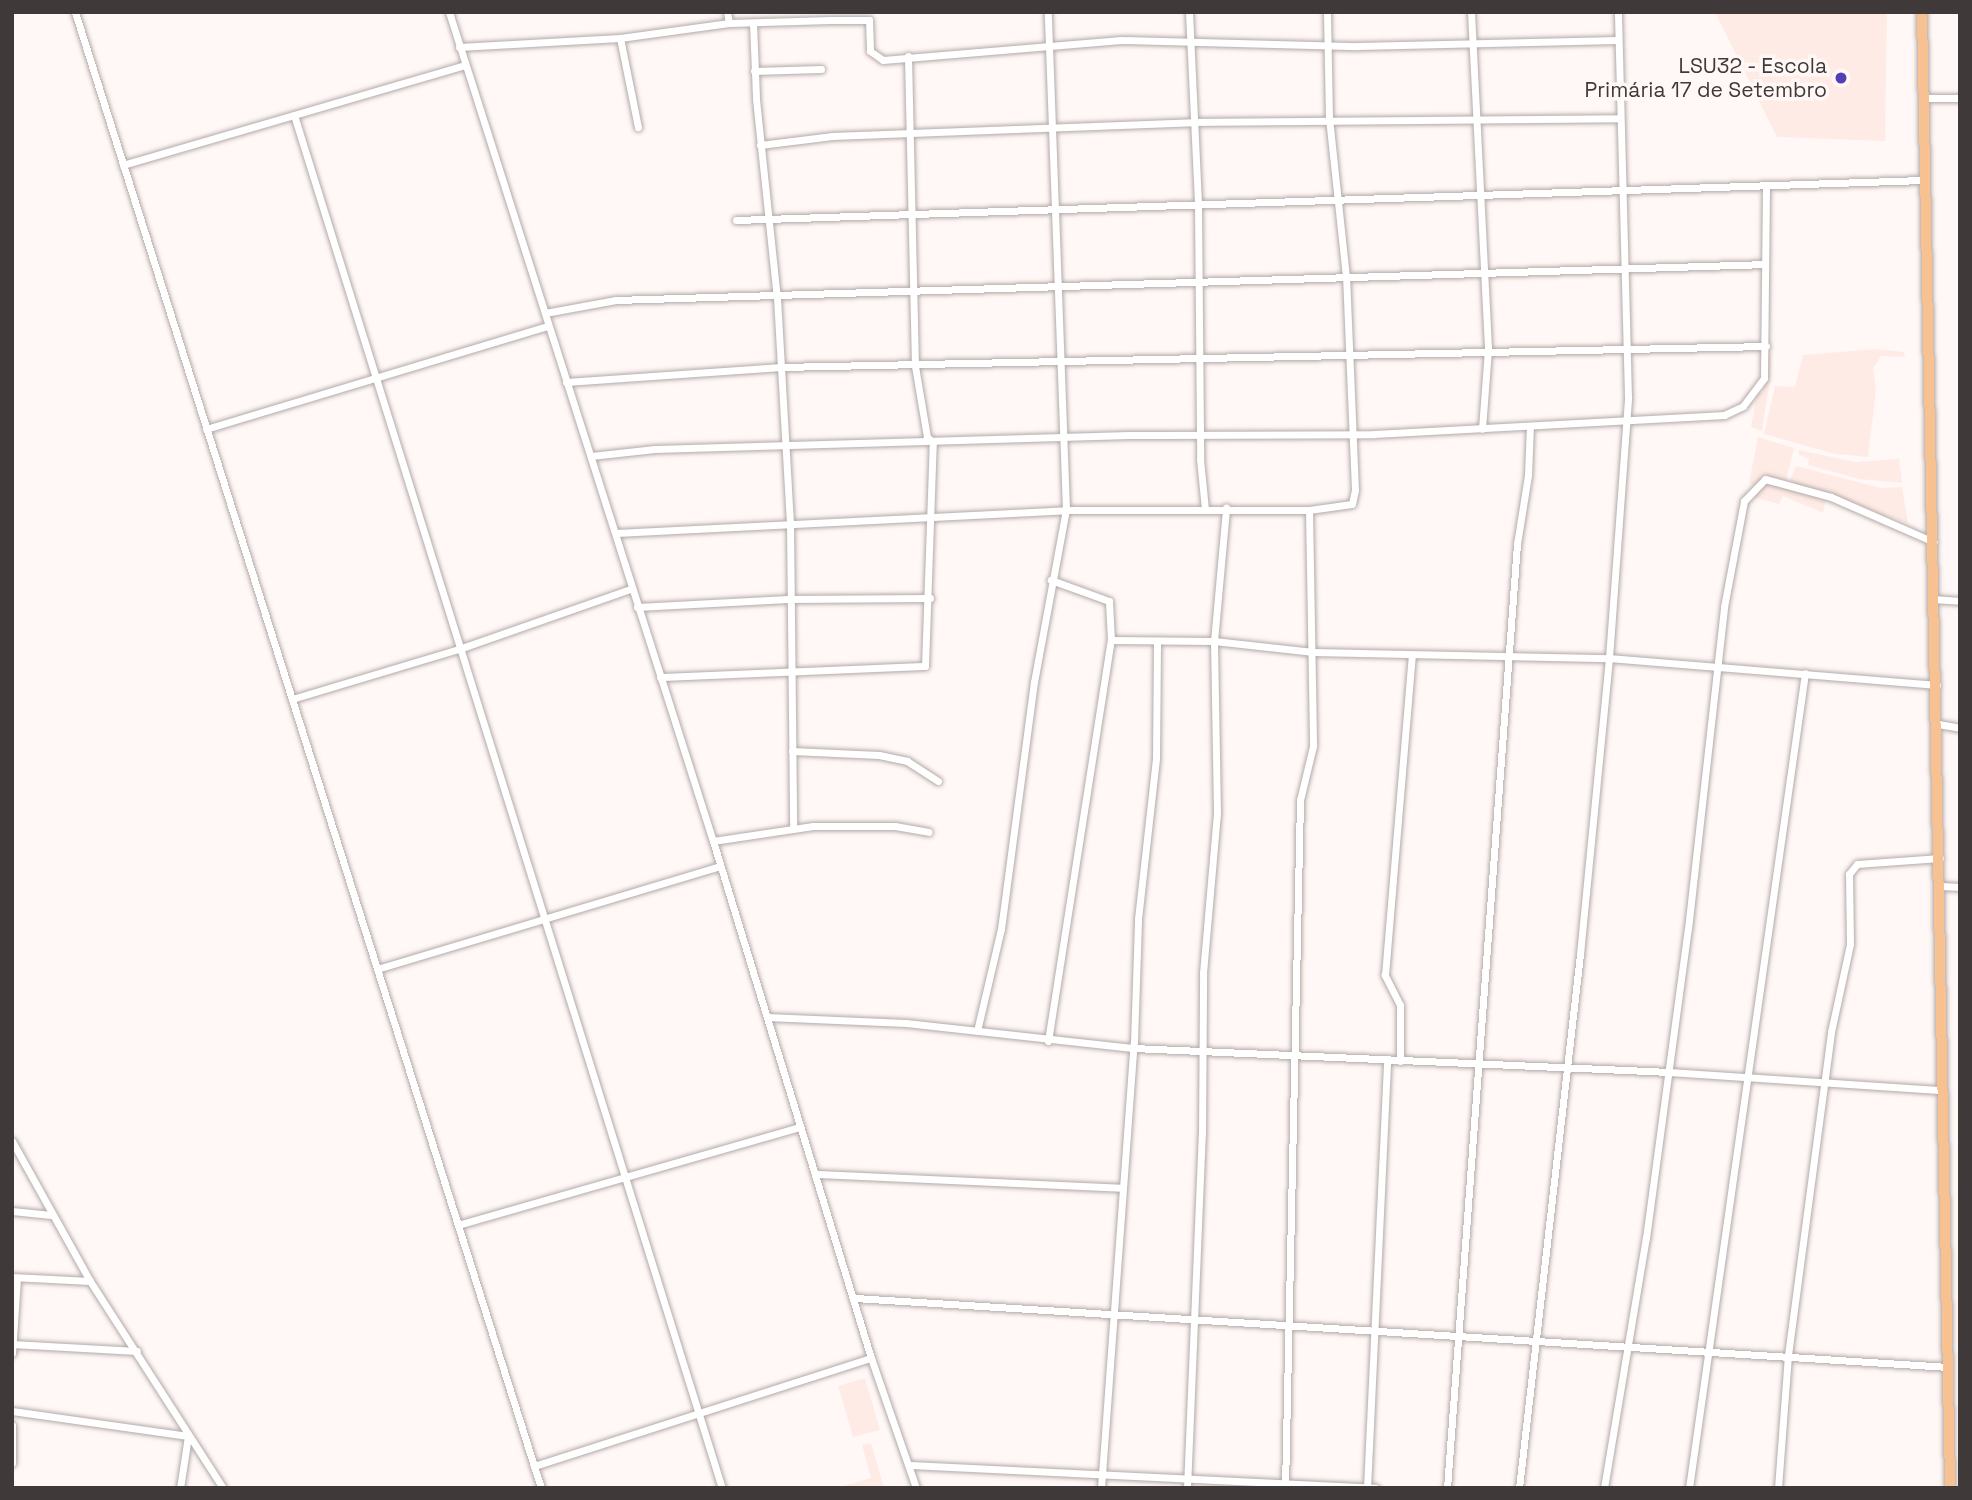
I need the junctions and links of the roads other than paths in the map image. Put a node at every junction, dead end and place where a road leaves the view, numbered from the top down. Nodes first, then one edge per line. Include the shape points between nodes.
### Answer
1 (75, 12) edge
2 (449, 12) edge
3 (727, 12) edge
4 (1048, 12) edge
5 (1189, 12) edge
6 (1327, 12) edge
7 (1471, 12) edge
8 (1618, 12) edge
9 (1922, 12) edge
10 (869, 16) edge
11 (729, 23) junction
12 (753, 23) junction
13 (620, 38) junction
14 (1189, 40) junction
15 (1618, 40) junction
16 (1472, 41) junction
17 (1326, 43) junction
18 (1049, 45) junction
19 (459, 47) junction
20 (908, 56) junction
21 (465, 65) junction
22 (821, 69) dead end
23 (754, 71) junction
24 (1924, 98) junction
25 (1960, 98) edge
26 (294, 115) junction
27 (1329, 118) junction
28 (1475, 118) junction
29 (1619, 118) junction
30 (1193, 122) junction
31 (638, 127) dead end
32 (1051, 130) junction
33 (911, 134) junction
34 (760, 145) junction
35 (123, 165) junction
36 (1926, 180) junction
37 (1766, 186) junction
38 (1620, 190) junction
39 (1477, 195) junction
40 (1335, 201) junction
41 (1198, 205) junction
42 (1054, 209) junction
43 (914, 216) junction
44 (767, 219) junction
45 (736, 220) dead end
46 (1765, 264) junction
47 (1623, 269) junction
48 (1482, 273) junction
49 (1346, 277) junction
50 (1199, 281) junction
51 (1055, 285) junction
52 (914, 289) junction
53 (777, 298) junction
54 (545, 313) junction
55 (548, 326) junction
56 (1626, 346) junction
57 (1766, 346) junction
58 (1488, 349) junction
59 (1346, 355) junction
60 (1200, 360) junction
61 (1059, 362) junction
62 (915, 366) junction
63 (780, 367) junction
64 (376, 381) junction
65 (566, 382) junction
66 (1626, 421) junction
67 (1530, 426) junction
68 (206, 429) junction
69 (1482, 429) junction
70 (1201, 434) junction
71 (1352, 434) junction
72 (1066, 438) junction
73 (933, 442) junction
74 (784, 446) junction
75 (591, 456) junction
76 (1226, 508) junction
77 (1205, 509) junction
78 (1066, 510) junction
79 (1309, 510) junction
80 (931, 516) junction
81 (790, 522) junction
82 (616, 533) junction
83 (1935, 542) junction
84 (1051, 580) junction
85 (630, 589) junction
86 (930, 598) junction
87 (788, 599) junction
88 (1933, 599) junction
89 (1960, 601) edge
90 (637, 607) junction
91 (1111, 640) junction
92 (1157, 641) junction
93 (1214, 641) junction
94 (459, 649) junction
95 (1313, 652) junction
96 (1510, 653) junction
97 (1412, 655) junction
98 (1609, 658) junction
99 (1719, 665) junction
100 (789, 673) junction
101 (1805, 673) junction
102 (660, 677) junction
103 (1937, 685) junction
104 (292, 699) junction
105 (1938, 724) junction
106 (1960, 728) edge
107 (792, 751) junction
108 (938, 781) dead end
109 (793, 828) junction
110 (928, 832) dead end
111 (713, 841) junction
112 (1941, 858) junction
113 (720, 866) junction
114 (1941, 886) junction
115 (1960, 887) edge
116 (543, 919) junction
117 (377, 969) junction
118 (767, 1017) junction
119 (977, 1031) junction
120 (1048, 1041) junction
121 (1133, 1048) junction
122 (1204, 1052) junction
123 (1297, 1058) junction
124 (1387, 1059) junction
125 (1400, 1061) junction
126 (1479, 1064) junction
127 (1565, 1067) junction
128 (1669, 1072) junction
129 (1748, 1077) junction
130 (1825, 1082) junction
131 (1942, 1090) junction
132 (800, 1127) junction
133 (12, 1141) edge
134 (816, 1174) junction
135 (624, 1179) junction
136 (1123, 1188) junction
137 (12, 1211) edge
138 (51, 1215) junction
139 (458, 1225) junction
140 (15, 1278) edge
141 (90, 1281) junction
142 (855, 1298) junction
143 (1111, 1316) junction
144 (1194, 1320) junction
145 (1289, 1327) junction
146 (1374, 1331) junction
147 (1457, 1337) junction
148 (1534, 1340) junction
149 (13, 1344) edge
150 (1626, 1348) junction
151 (137, 1351) junction
152 (1711, 1351) junction
153 (12, 1353) edge
154 (1788, 1355) junction
155 (870, 1358) junction
156 (1949, 1367) junction
157 (1954, 1385) edge
158 (12, 1411) edge
159 (698, 1417) junction
160 (12, 1425) edge
161 (188, 1436) junction
162 (12, 1464) edge
163 (909, 1465) junction
164 (534, 1466) junction
165 (1101, 1474) junction
166 (1188, 1478) junction
167 (1285, 1486) edge
168 (1367, 1487) edge
169 (180, 1488) edge
170 (223, 1488) edge
171 (541, 1488) edge
172 (722, 1488) edge
173 (916, 1488) edge
174 (1101, 1488) edge
175 (1188, 1488) edge
176 (1374, 1488) edge
177 (1447, 1488) edge
178 (1519, 1488) edge
179 (1604, 1488) edge
180 (1689, 1488) edge
181 (1778, 1488) edge
182 (1950, 1488) edge

1 - 35 street
2 - 19 street
3 - 11 street
4 - 18 street
5 - 14 street
6 - 17 street
7 - 16 street
8 - 15 street
9 - 24 main road
10 - 12 street
10 - 20 street via 874,57
11 - 12 street
11 - 13 street
12 - 23 street
13 - 19 street
13 - 31 street
14 - 17 street
14 - 18 street
14 - 30 street
15 - 16 street
15 - 29 street
16 - 17 street
16 - 28 street
17 - 27 street
18 - 20 street
18 - 32 street
19 - 21 street
20 - 33 street
21 - 26 street
21 - 54 street
22 - 23 street
23 - 34 street
24 - 25 street
24 - 36 main road
26 - 35 street
26 - 64 street
27 - 28 street
27 - 30 street
27 - 40 street
28 - 29 street
28 - 39 street
29 - 38 street
30 - 32 street
30 - 41 street
32 - 33 street
32 - 42 street
33 - 34 street
33 - 43 street
34 - 44 street
35 - 68 street
36 - 37 street
36 - 83 main road
37 - 38 street
37 - 46 street
38 - 39 street
38 - 47 street
39 - 40 street
39 - 48 street
40 - 41 street
40 - 49 street
41 - 42 street
41 - 50 street
42 - 43 street
42 - 51 street
43 - 44 street
43 - 52 street
44 - 45 street
44 - 53 street
46 - 47 street
46 - 57 street
47 - 48 street
47 - 56 street
48 - 49 street
48 - 58 street
49 - 50 street
49 - 59 street
50 - 51 street
50 - 60 street
51 - 52 street
51 - 61 street
52 - 53 street
52 - 62 street
53 - 54 street via 616,300
53 - 63 street
54 - 55 street
55 - 64 street
55 - 65 street
56 - 57 street
56 - 58 street
56 - 66 street
57 - 66 street via 1761,387 1732,414
58 - 59 street
58 - 69 street
59 - 60 street
59 - 71 street
60 - 61 street
60 - 70 street
61 - 62 street
61 - 72 street
62 - 63 street
62 - 73 street via 927,437
63 - 65 street
63 - 74 street
64 - 68 street
64 - 94 street
65 - 75 street
66 - 67 street
66 - 98 street
67 - 69 street
67 - 96 street
68 - 104 street
69 - 71 street
70 - 71 street
70 - 72 street
70 - 77 street
71 - 79 street via 1355,500
72 - 73 street
72 - 78 street
73 - 74 street
73 - 80 street
74 - 75 street via 655,449
74 - 81 street
75 - 82 street
76 - 77 street
76 - 79 street
76 - 93 street
77 - 78 street
78 - 80 street
78 - 84 street
79 - 95 street
80 - 81 street
80 - 86 street
81 - 82 street
81 - 87 street
82 - 85 street
83 - 88 main road
83 - 99 street via 1831,498 1765,479 1744,501 1724,607
84 - 91 street via 1109,601
84 - 119 street via 1001,929
85 - 90 street
85 - 94 street
86 - 87 street
86 - 100 street via 925,666
87 - 90 street
87 - 100 street
88 - 89 street
88 - 103 main road
90 - 102 street
91 - 92 street
91 - 120 street
92 - 93 street
92 - 121 street via 1156,759 1138,919
93 - 95 street
93 - 122 street via 1217,813 1203,973
94 - 104 street
94 - 116 street
95 - 97 street
95 - 123 street via 1313,746 1300,800 1293,1026
96 - 97 street
96 - 98 street
96 - 126 street
97 - 125 street via 1385,975 1400,1005
98 - 99 street
98 - 127 street
99 - 101 street
99 - 128 street
100 - 102 street
100 - 107 street
101 - 103 street
101 - 129 street
102 - 111 street
103 - 105 main road
104 - 117 street
105 - 106 street
105 - 112 main road
107 - 108 street via 878,755 907,761
107 - 109 street
109 - 110 street via 895,826
109 - 111 street
111 - 113 street
112 - 114 main road
112 - 130 street via 1871,862 1850,870 1850,944
113 - 116 street
113 - 118 street
114 - 115 street
114 - 131 main road
116 - 117 street
116 - 135 street
117 - 139 street
118 - 119 street
118 - 132 street
119 - 120 street
120 - 121 street
121 - 122 street
121 - 136 street
122 - 123 street
122 - 144 street
123 - 124 street
123 - 145 street
124 - 125 street
124 - 146 street
125 - 126 street
126 - 127 street
126 - 147 street
127 - 128 street
127 - 148 street
128 - 129 street
128 - 150 street
129 - 130 street
129 - 152 street
130 - 131 street
130 - 154 street
131 - 156 main road
132 - 134 street
132 - 135 street
133 - 138 street
134 - 136 street
134 - 142 street
135 - 139 street
135 - 159 street
136 - 143 street
137 - 138 street
138 - 141 street
139 - 164 street
140 - 141 street
140 - 149 street
141 - 151 street
142 - 143 street
142 - 155 street
143 - 144 street
143 - 165 street
144 - 145 street
144 - 166 street
145 - 146 street
145 - 167 street
146 - 147 street
146 - 168 street
147 - 148 street
147 - 177 street
148 - 150 street
148 - 178 street
149 - 151 street
149 - 153 street
150 - 152 street
150 - 179 street
151 - 161 street
152 - 154 street
152 - 180 street
154 - 156 street
154 - 181 street
155 - 159 street
155 - 163 street
156 - 157 main road
157 - 182 main road
158 - 161 street
159 - 164 street
159 - 172 street
160 - 162 street
161 - 169 street
161 - 170 street
163 - 165 street
163 - 173 street
164 - 171 street
165 - 166 street
165 - 174 street
166 - 167 street
166 - 175 street
167 - 168 street
168 - 176 street

